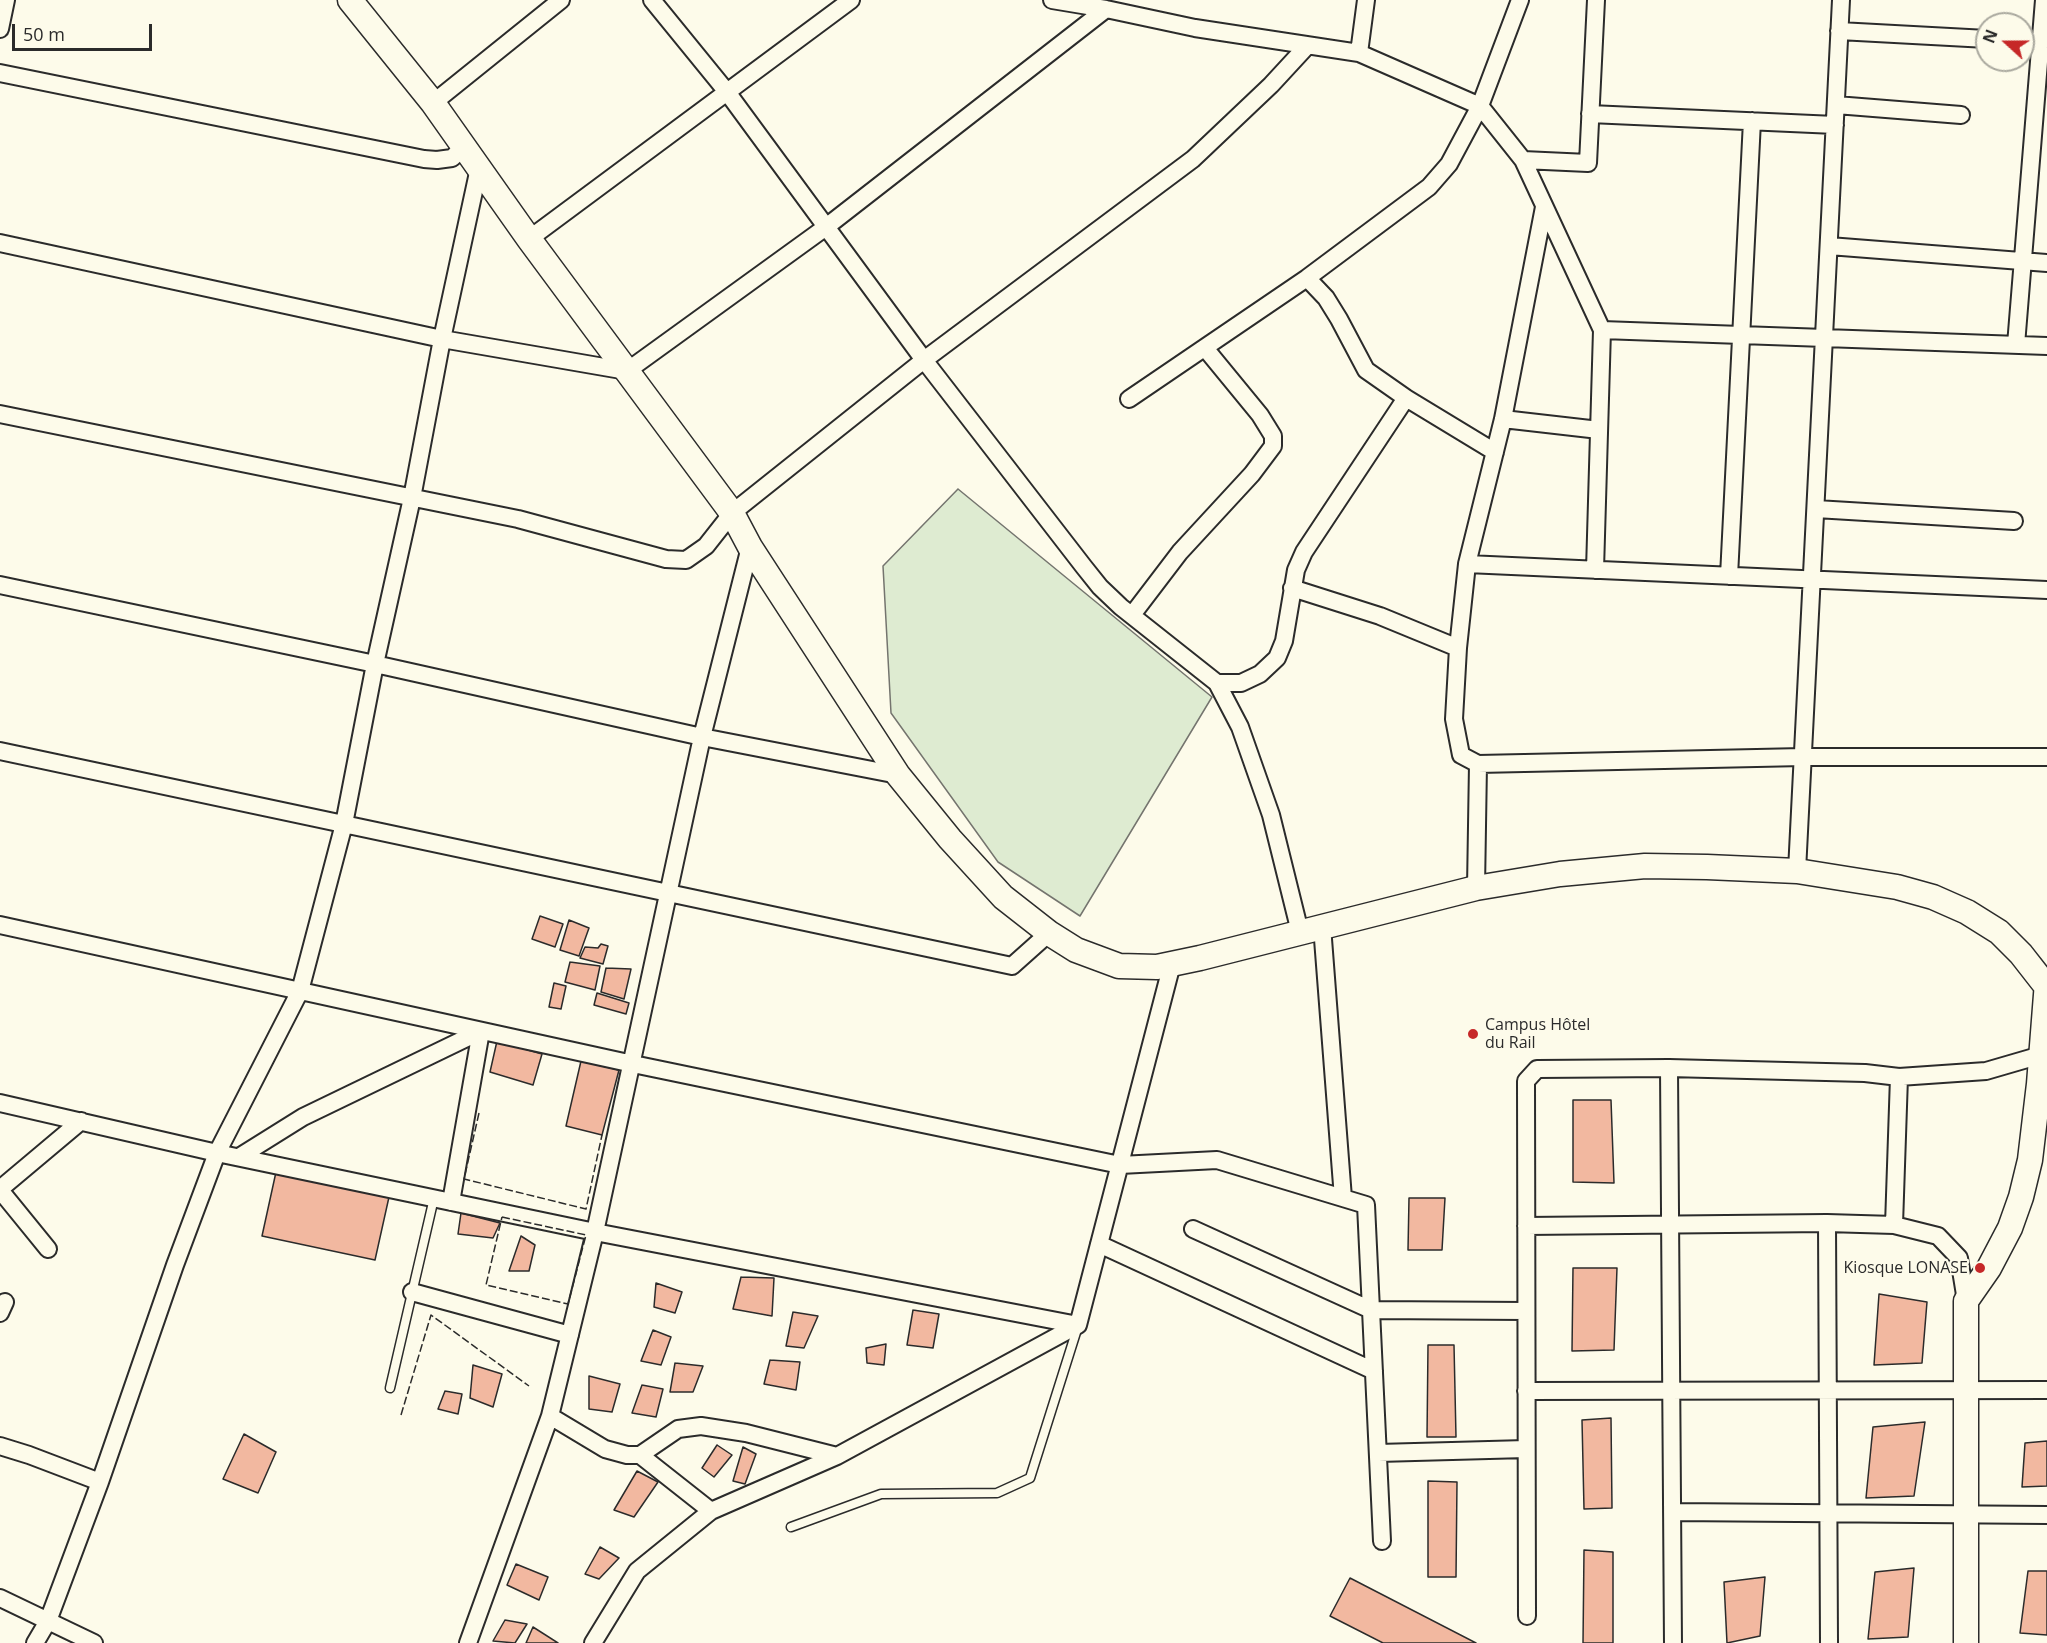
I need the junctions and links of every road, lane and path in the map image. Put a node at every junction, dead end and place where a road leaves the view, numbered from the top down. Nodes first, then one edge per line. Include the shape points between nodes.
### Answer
1 (6, 0) edge
2 (350, 0) edge
3 (561, 0) edge
4 (652, 0) edge
5 (850, 0) edge
6 (1052, 0) edge
7 (1366, 0) edge
8 (1520, 0) edge
9 (1596, 0) edge
10 (1841, 0) edge
11 (2044, 0) edge
12 (1106, 9) junction
13 (0, 29) edge
14 (1839, 31) junction
15 (1975, 38) edge
16 (2035, 42) edge
17 (2041, 42) junction
18 (1307, 46) junction
19 (1359, 53) junction
20 (2043, 69) edge
21 (0, 73) edge
22 (727, 92) junction
23 (433, 103) junction
24 (1836, 105) junction
25 (1480, 106) junction
26 (1590, 114) junction
27 (1961, 115) dead end
28 (1752, 121) junction
29 (1835, 125) junction
30 (464, 147) junction
31 (2039, 153) edge
32 (1523, 160) junction
33 (479, 168) junction
34 (1545, 207) junction
35 (826, 226) junction
36 (529, 239) junction
37 (0, 243) edge
38 (1829, 246) junction
39 (2023, 261) junction
40 (2047, 263) edge
41 (1307, 278) junction
42 (1602, 330) junction
43 (1741, 335) junction
44 (1824, 338) junction
45 (442, 339) junction
46 (2016, 345) junction
47 (2047, 346) edge
48 (1205, 348) junction
49 (924, 360) junction
50 (627, 371) junction
51 (1406, 398) junction
52 (1129, 399) dead end
53 (0, 414) edge
54 (1503, 419) junction
55 (1599, 430) junction
56 (1495, 452) junction
57 (412, 498) junction
58 (1816, 509) junction
59 (732, 513) junction
60 (2014, 521) dead end
61 (750, 547) junction
62 (1467, 564) junction
63 (1595, 570) junction
64 (1729, 576) junction
65 (1812, 579) junction
66 (0, 585) edge
67 (1292, 588) junction
68 (2047, 590) edge
69 (1132, 615) junction
70 (1458, 648) junction
71 (375, 664) junction
72 (1217, 683) junction
73 (702, 737) junction
74 (0, 751) edge
75 (2047, 756) edge
76 (1803, 757) junction
77 (1478, 764) junction
78 (898, 775) junction
79 (344, 824) junction
80 (1797, 872) junction
81 (1476, 888) junction
82 (669, 894) junction
83 (0, 925) edge
84 (1311, 929) junction
85 (1049, 933) junction
86 (1172, 964) junction
87 (2047, 984) edge
88 (300, 991) junction
89 (481, 1031) junction
90 (2041, 1055) junction
91 (633, 1064) junction
92 (1669, 1068) junction
93 (1899, 1077) junction
94 (2043, 1086) edge
95 (0, 1103) edge
96 (81, 1121) junction
97 (216, 1153) junction
98 (239, 1157) junction
99 (1120, 1165) junction
100 (0, 1190) edge
101 (1343, 1198) junction
102 (442, 1200) junction
103 (1827, 1223) junction
104 (1670, 1224) junction
105 (1894, 1225) junction
106 (1526, 1226) junction
107 (1193, 1229) dead end
108 (596, 1232) junction
109 (1099, 1244) junction
110 (48, 1249) dead end
111 (412, 1292) junction
112 (1966, 1301) junction
113 (1371, 1310) junction
114 (1526, 1311) junction
115 (1078, 1325) junction
116 (570, 1335) junction
117 (1374, 1371) junction
118 (390, 1388) dead end
119 (1966, 1390) junction
120 (2047, 1390) edge
121 (1526, 1391) junction
122 (1671, 1391) junction
123 (1827, 1391) junction
124 (550, 1416) junction
125 (0, 1446) edge
126 (1526, 1449) junction
127 (1378, 1453) junction
128 (640, 1455) junction
129 (837, 1456) junction
130 (100, 1482) junction
131 (711, 1510) junction
132 (1672, 1512) junction
133 (1827, 1513) junction
134 (1966, 1514) junction
135 (2047, 1515) edge
136 (791, 1527) dead end
137 (1382, 1541) dead end
138 (0, 1598) edge
139 (1527, 1616) dead end
140 (48, 1621) junction
141 (35, 1643) edge
142 (94, 1643) edge
143 (468, 1643) edge
144 (592, 1643) edge
145 (1673, 1643) edge
146 (1829, 1643) edge
147 (1966, 1643) edge

1 - 13 street
2 - 23 street
3 - 23 street
4 - 22 street
5 - 22 street
6 - 12 street
7 - 19 street
8 - 25 street
9 - 26 street
10 - 14 street
11 - 17 street
12 - 18 street
12 - 35 street
14 - 15 street
14 - 24 street
16 - 17 street
17 - 20 street
18 - 19 street
18 - 49 street via 1271,86 1193,159
19 - 25 street
20 - 31 street
21 - 30 street via 424,159 452,158
22 - 35 street
22 - 36 street
23 - 30 street
24 - 27 street
24 - 29 street
25 - 32 street
25 - 41 street via 1449,164 1429,187
26 - 28 street
26 - 32 street via 1588,163
28 - 29 street
28 - 43 street
29 - 38 street
30 - 33 street
31 - 39 street
32 - 34 street
33 - 36 street
33 - 45 street
34 - 42 street
34 - 54 street
35 - 49 street
35 - 50 street
36 - 50 street
37 - 45 street
38 - 39 street
38 - 44 street
39 - 40 street
39 - 46 street
41 - 48 street
41 - 51 street via 1326,298 1366,370
42 - 43 street
42 - 55 street
43 - 44 street
43 - 64 street
44 - 46 street
44 - 58 street
45 - 50 street
45 - 57 street
46 - 47 street
48 - 52 street
48 - 69 street via 1260,416 1273,436 1273,446 1180,552
49 - 59 street
49 - 69 street via 1100,587
50 - 59 street
51 - 56 street
51 - 67 street via 1304,552
53 - 57 street
54 - 55 street
54 - 56 street
55 - 63 street
56 - 62 street
57 - 59 street via 518,519 666,559 686,560 706,546
57 - 71 street
58 - 60 street
58 - 65 street
59 - 61 street
61 - 73 street
61 - 78 street
62 - 63 street
62 - 70 street
63 - 64 street
64 - 65 street
65 - 68 street
65 - 76 street
66 - 71 street
67 - 70 street via 1380,616
67 - 72 street via 1284,640 1277,658 1260,674 1241,683
69 - 72 street
70 - 77 street via 1454,719 1461,755
71 - 73 street
71 - 79 street
72 - 84 street via 1240,727
73 - 78 street
73 - 82 street
74 - 79 street
75 - 76 street
76 - 77 street
76 - 80 street
77 - 81 street
78 - 85 street via 1003,897
79 - 82 street
79 - 88 street
80 - 81 street via 1645,866 1560,874
80 - 87 street via 1897,887 1966,912 1999,932
81 - 84 street
82 - 85 street via 1012,966
82 - 91 street
83 - 88 street
84 - 86 street
84 - 101 street
85 - 86 street via 1076,950 1119,966
86 - 99 street
87 - 90 street
88 - 89 street
88 - 97 street
89 - 91 street
89 - 98 street via 303,1117
89 - 102 street
90 - 93 street via 1986,1071
90 - 94 street
91 - 99 street
91 - 108 street
92 - 93 street
92 - 104 street
92 - 106 street via 1537,1069 1526,1082
93 - 105 street
94 - 112 street via 2030,1160 2010,1228
95 - 96 street
96 - 97 street
96 - 100 street
97 - 98 street
97 - 130 street
98 - 102 street
99 - 101 street via 1217,1160
99 - 109 street
100 - 110 street
101 - 113 street via 1366,1205
102 - 108 street
102 - 111 lane
103 - 104 street
103 - 105 street
103 - 123 street
104 - 106 street
104 - 122 street
105 - 112 street via 1938,1236 1959,1258
106 - 114 street
107 - 113 street
108 - 115 street
108 - 116 street
109 - 115 street
109 - 117 street
111 - 116 street
111 - 118 lane
112 - 119 street
113 - 114 street
113 - 117 street
114 - 121 street
115 - 129 street
115 - 136 lane via 1030,1478 997,1493 881,1494
116 - 124 street
117 - 127 street
119 - 120 street
119 - 123 street
119 - 134 street
121 - 122 street
121 - 126 street
122 - 123 street
122 - 132 street
123 - 133 street
124 - 128 street via 605,1449
124 - 143 street
125 - 130 street
126 - 127 street
126 - 139 street
127 - 137 street
128 - 129 street via 678,1429 701,1426
128 - 131 street
129 - 131 street
130 - 140 street
131 - 144 street via 636,1570
132 - 133 street
132 - 145 street
133 - 134 street
133 - 146 street
134 - 135 street
134 - 147 street
138 - 140 street
140 - 141 street
140 - 142 street

